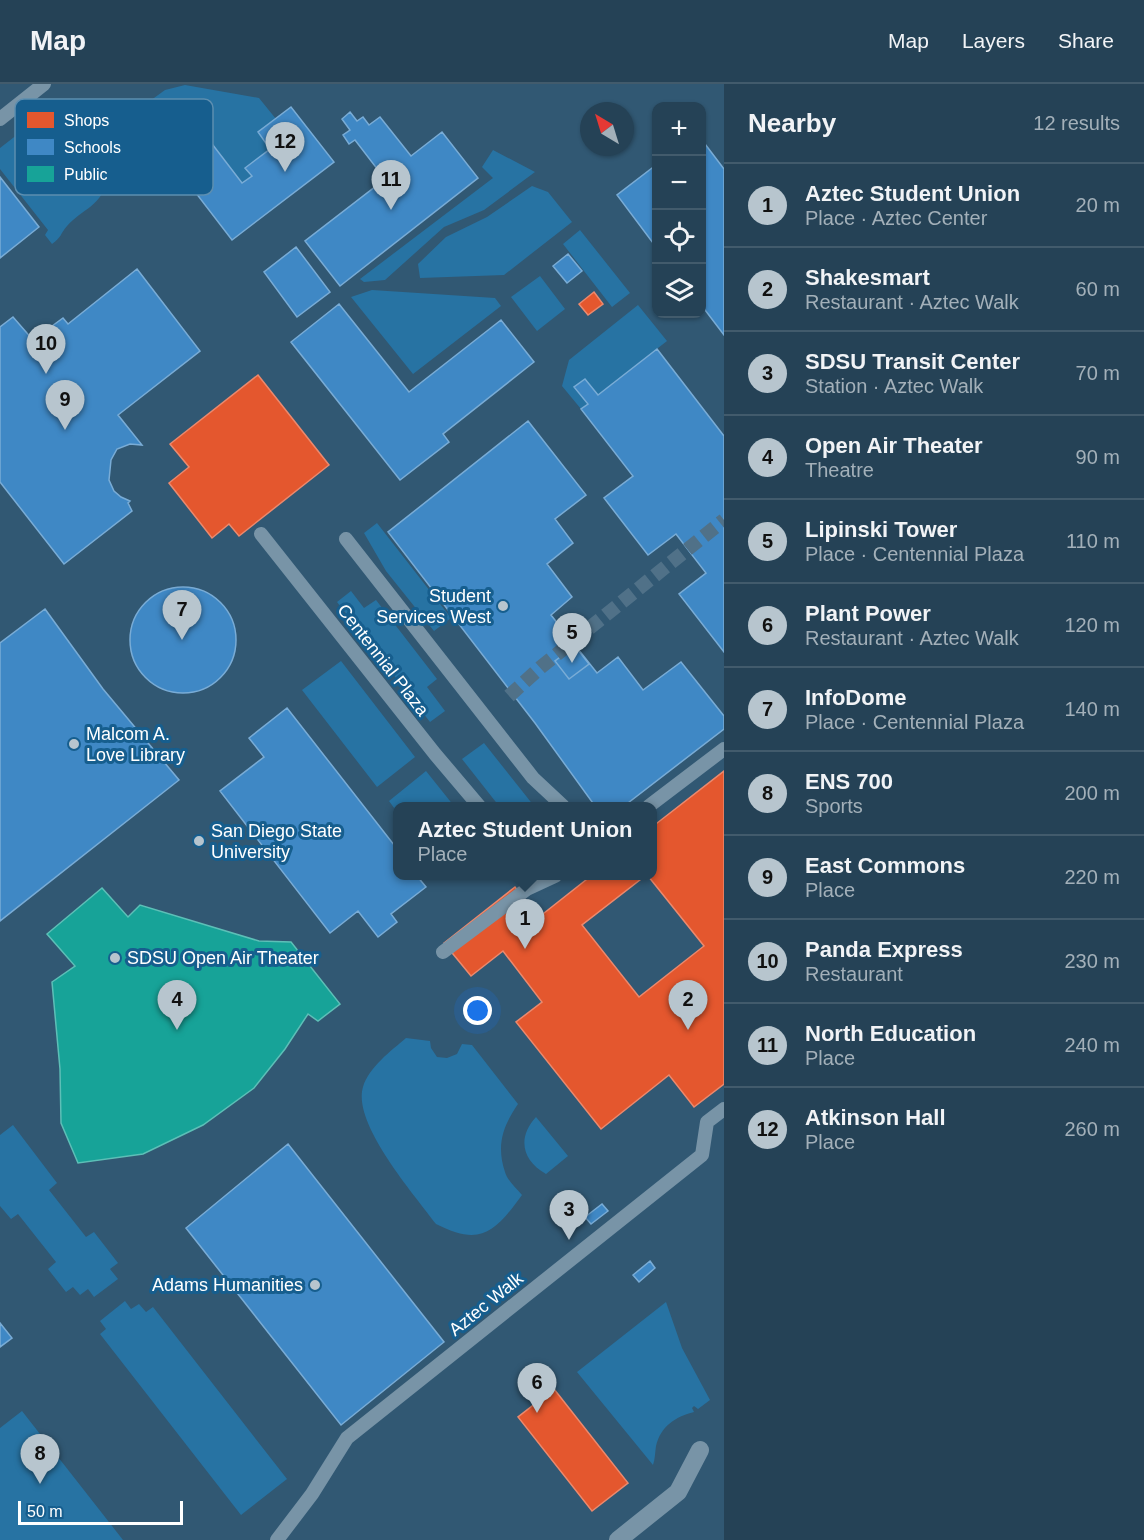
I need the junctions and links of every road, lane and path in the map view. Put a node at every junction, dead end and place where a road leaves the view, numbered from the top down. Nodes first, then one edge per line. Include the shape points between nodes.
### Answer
1 (44, 84) edge
2 (25, 99) edge
3 (15, 107) edge
4 (0, 119) edge
5 (261, 534) dead end
6 (346, 539) dead end
7 (724, 749) edge
8 (474, 802) edge
9 (558, 802) edge
10 (655, 802) edge
11 (536, 880) edge
12 (443, 952) dead end
13 (722, 1111) edge
14 (700, 1450) dead end
15 (277, 1540) edge
16 (618, 1540) edge

1 - 2 street
3 - 4 street
5 - 8 street, Centennial Plaza
6 - 9 street via 533,778
7 - 10 street
11 - 12 street
13 - 15 street, Aztec Walk via 707,1122 702,1155 347,1438
14 - 16 street via 678,1492

